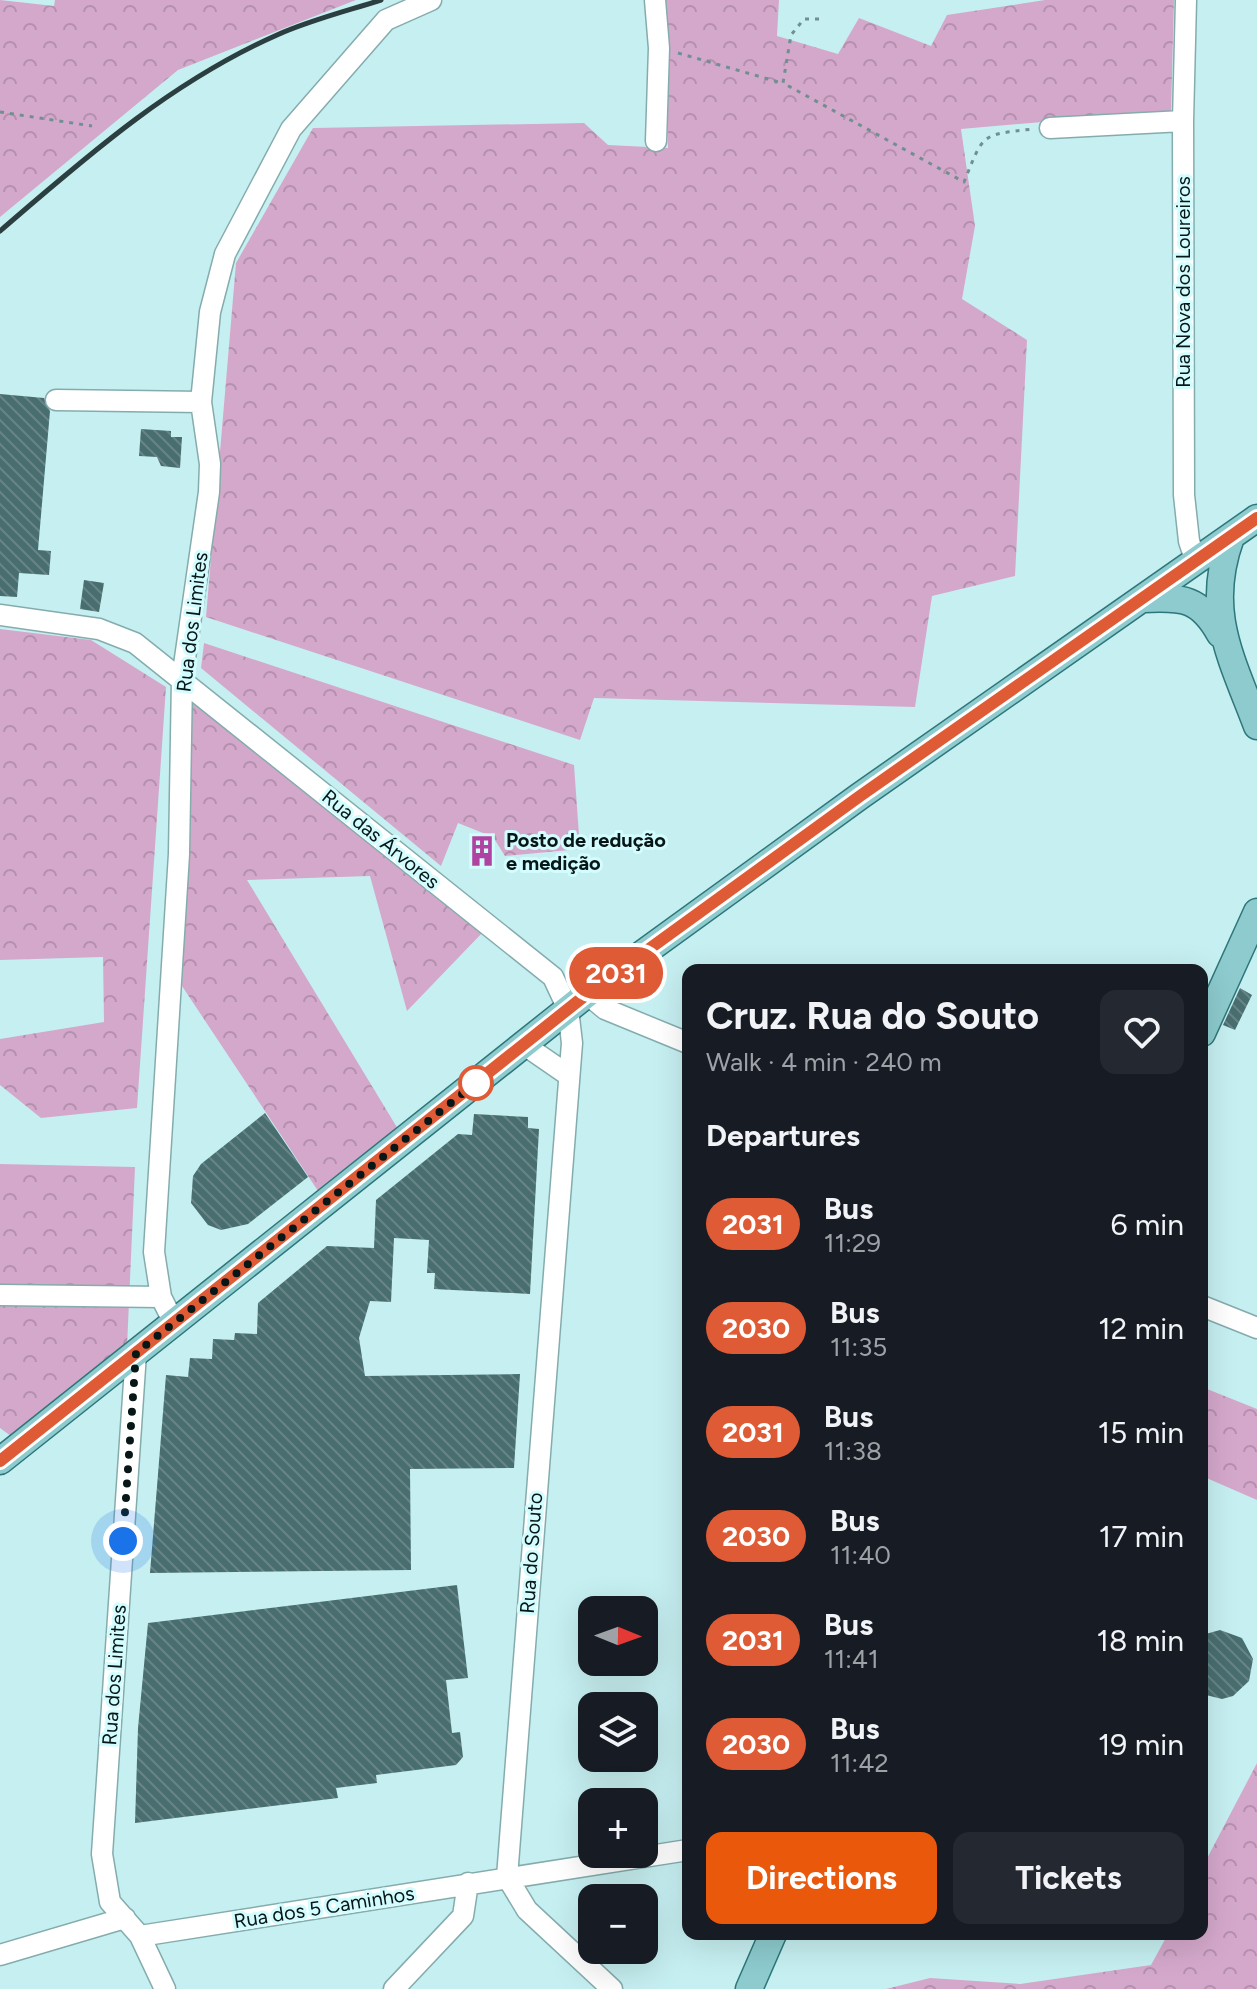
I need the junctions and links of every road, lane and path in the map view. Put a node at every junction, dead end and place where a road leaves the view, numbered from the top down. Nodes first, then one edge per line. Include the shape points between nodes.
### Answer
1 (431, 0) edge
2 (655, 0) edge
3 (1186, 0) edge
4 (819, 19) dead end
5 (659, 48) junction
6 (783, 83) junction
7 (0, 112) edge
8 (1183, 121) junction
9 (92, 126) dead end
10 (1050, 128) joint
11 (656, 141) dead end
12 (56, 400) dead end
13 (201, 402) junction
14 (1257, 518) edge
15 (1231, 537) junction
16 (1196, 562) junction
17 (1144, 599) junction
18 (1207, 605) junction
19 (0, 615) edge
20 (182, 679) junction
21 (1257, 726) edge
22 (1257, 912) edge
23 (578, 1001) junction
24 (1208, 1020) edge
25 (682, 1041) edge
26 (523, 1044) junction
27 (568, 1075) junction
28 (0, 1295) edge
29 (161, 1297) junction
30 (1208, 1308) edge
31 (175, 1325) junction
32 (1257, 1328) edge
33 (136, 1353) junction
34 (0, 1461) edge
35 (682, 1851) edge
36 (507, 1877) junction
37 (468, 1883) junction
38 (125, 1918) junction
39 (140, 1936) junction
40 (770, 1940) edge
41 (0, 1955) edge
42 (165, 1989) edge
43 (394, 1989) edge
44 (612, 1989) edge
45 (749, 1989) edge

1 - 13 street, Rua dos Limites via 386,20 291,129 225,254 210,312
2 - 5 street
3 - 8 street, Rua Nova dos Loureiros
4 - 6 path via 804,19 791,35
5 - 6 path
5 - 11 street
6 - 10 path via 964,182 982,140
7 - 9 path
8 - 10 street
8 - 16 street, Rua Nova dos Loureiros via 1184,495
12 - 13 street
13 - 20 street, Rua dos Limites via 209,492
14 - 15 main road
15 - 16 main road
15 - 18 main road
16 - 17 main road
16 - 18 main road via 1188,586
17 - 18 main road via 1174,597
17 - 23 main road
18 - 21 main road
19 - 20 street, Rua das Árvores via 99,629 135,643
20 - 23 street, Rua das Árvores
20 - 29 street, Rua dos Limites via 179,854 154,1252
22 - 24 main road
23 - 25 street
23 - 26 main road
23 - 27 street, Rua do Souto
26 - 27 street
26 - 31 main road
27 - 36 street, Rua do Souto
28 - 29 street
29 - 31 street, Rua dos Limites
30 - 32 street
31 - 33 main road
33 - 34 main road
33 - 38 street, Rua dos Limites via 102,1854 110,1902
35 - 36 street, Rua dos 5 Caminhos
36 - 37 street, Rua dos 5 Caminhos
36 - 44 street via 527,1910
37 - 39 street, Rua dos 5 Caminhos
37 - 43 street via 463,1916
38 - 39 street, Rua dos Limites
38 - 41 street
39 - 42 street, Rua dos Limites
40 - 45 main road

